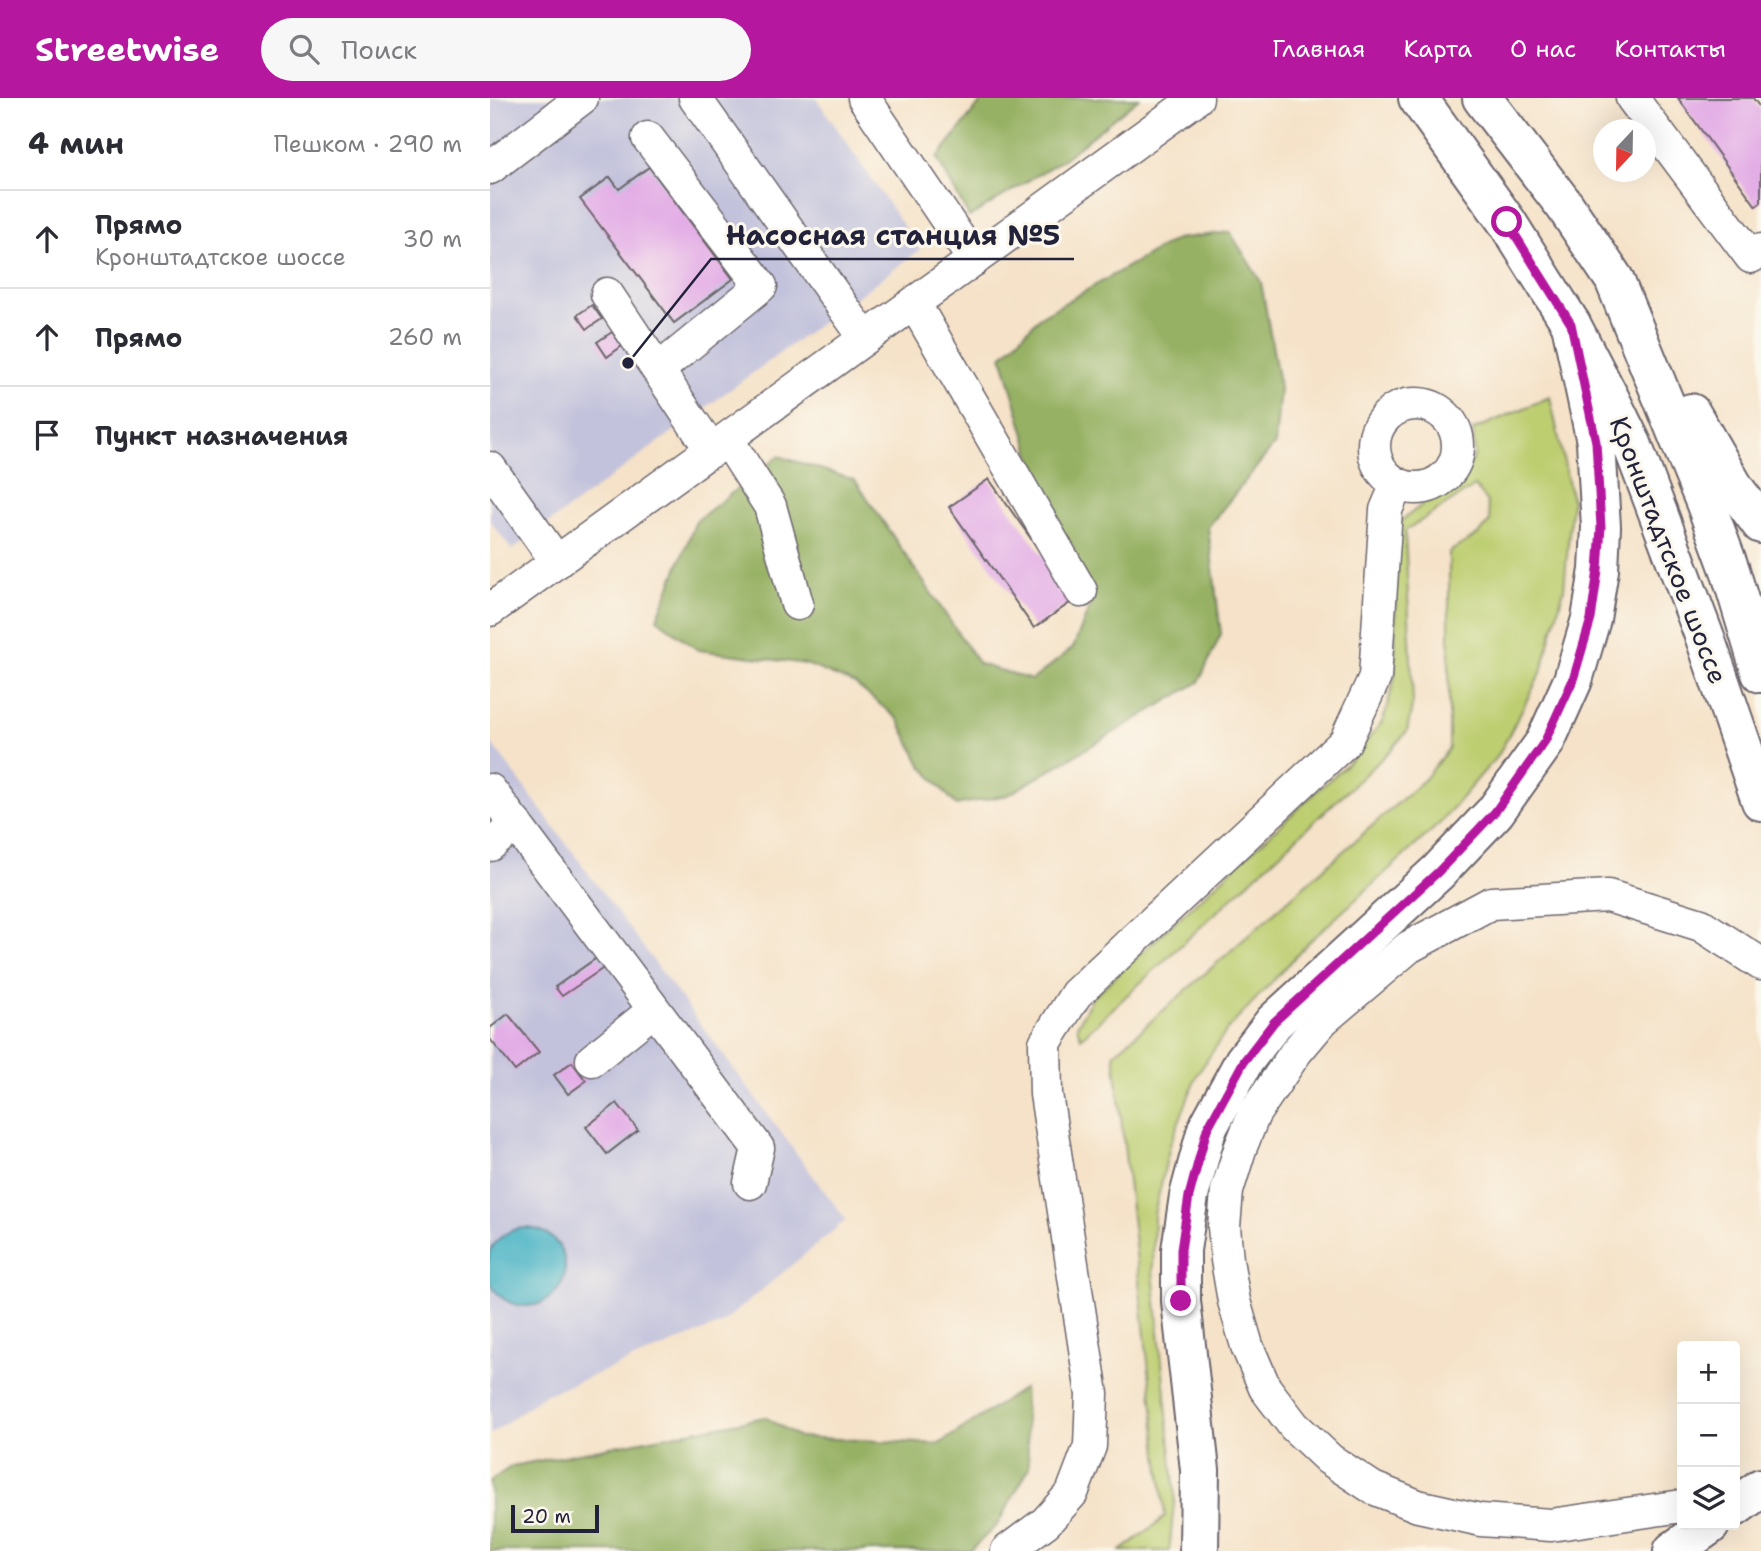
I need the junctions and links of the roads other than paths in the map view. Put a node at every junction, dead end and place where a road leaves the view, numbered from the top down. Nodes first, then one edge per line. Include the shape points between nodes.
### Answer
1 (582, 98) edge
2 (695, 98) edge
3 (864, 98) edge
4 (1198, 98) edge
5 (1418, 98) edge
6 (1482, 98) edge
7 (1632, 98) edge
8 (648, 138) dead end
9 (490, 168) edge
10 (1761, 250) edge
11 (974, 260) junction
12 (1614, 279) junction
13 (607, 294) dead end
14 (914, 303) junction
15 (1571, 324) junction
16 (865, 338) junction
17 (658, 370) junction
18 (719, 445) junction
19 (490, 468) edge
20 (1396, 484) dead end
21 (1761, 524) edge
22 (556, 562) junction
23 (1082, 591) dead end
24 (797, 604) dead end
25 (490, 610) edge
26 (1761, 673) edge
27 (490, 790) edge
28 (1761, 801) edge
29 (516, 824) junction
30 (490, 845) edge
31 (1761, 964) edge
32 (654, 1010) junction
33 (592, 1060) dead end
34 (750, 1183) dead end
35 (1677, 1507) edge
36 (1703, 1530) edge
37 (1007, 1551) edge
38 (1199, 1551) edge
39 (1673, 1551) edge

1 - 9 street
2 - 16 street
3 - 11 street
4 - 11 street
5 - 15 main road, Кронштадтское шоссе via 1507,222
6 - 12 main road, Кронштадтское шоссе via 1566,206
7 - 10 street via 1751,257
8 - 17 street via 761,286
11 - 14 street
12 - 21 main road via 1735,489
12 - 26 main road, Кронштадтское шоссе via 1706,502
13 - 17 street
14 - 16 street
14 - 23 street
15 - 28 main road, Кронштадтское шоссе via 1632,444
15 - 38 main road via 1596,442 1601,527 1591,619 1573,680 1545,741 1495,812 1438,872 1274,1022 1244,1061 1207,1129 1189,1196 1181,1250 1181,1301 1200,1470
16 - 18 street
17 - 18 street
18 - 22 street
18 - 24 street via 770,506
19 - 22 street
20 - 37 street via 1386,510 1375,677 1345,742 1076,994 1045,1043 1045,1094 1091,1394 1090,1446 1072,1493 1046,1522
22 - 25 street
27 - 29 street
29 - 30 street
29 - 32 street
31 - 35 street via 1701,925 1608,896 1491,903 1409,947 1323,1020 1289,1060 1254,1114 1227,1191 1227,1260 1247,1346 1265,1388 1294,1426 1329,1459 1373,1488 1418,1506 1481,1520 1551,1525
32 - 33 street
32 - 34 street via 758,1148
36 - 39 main road

